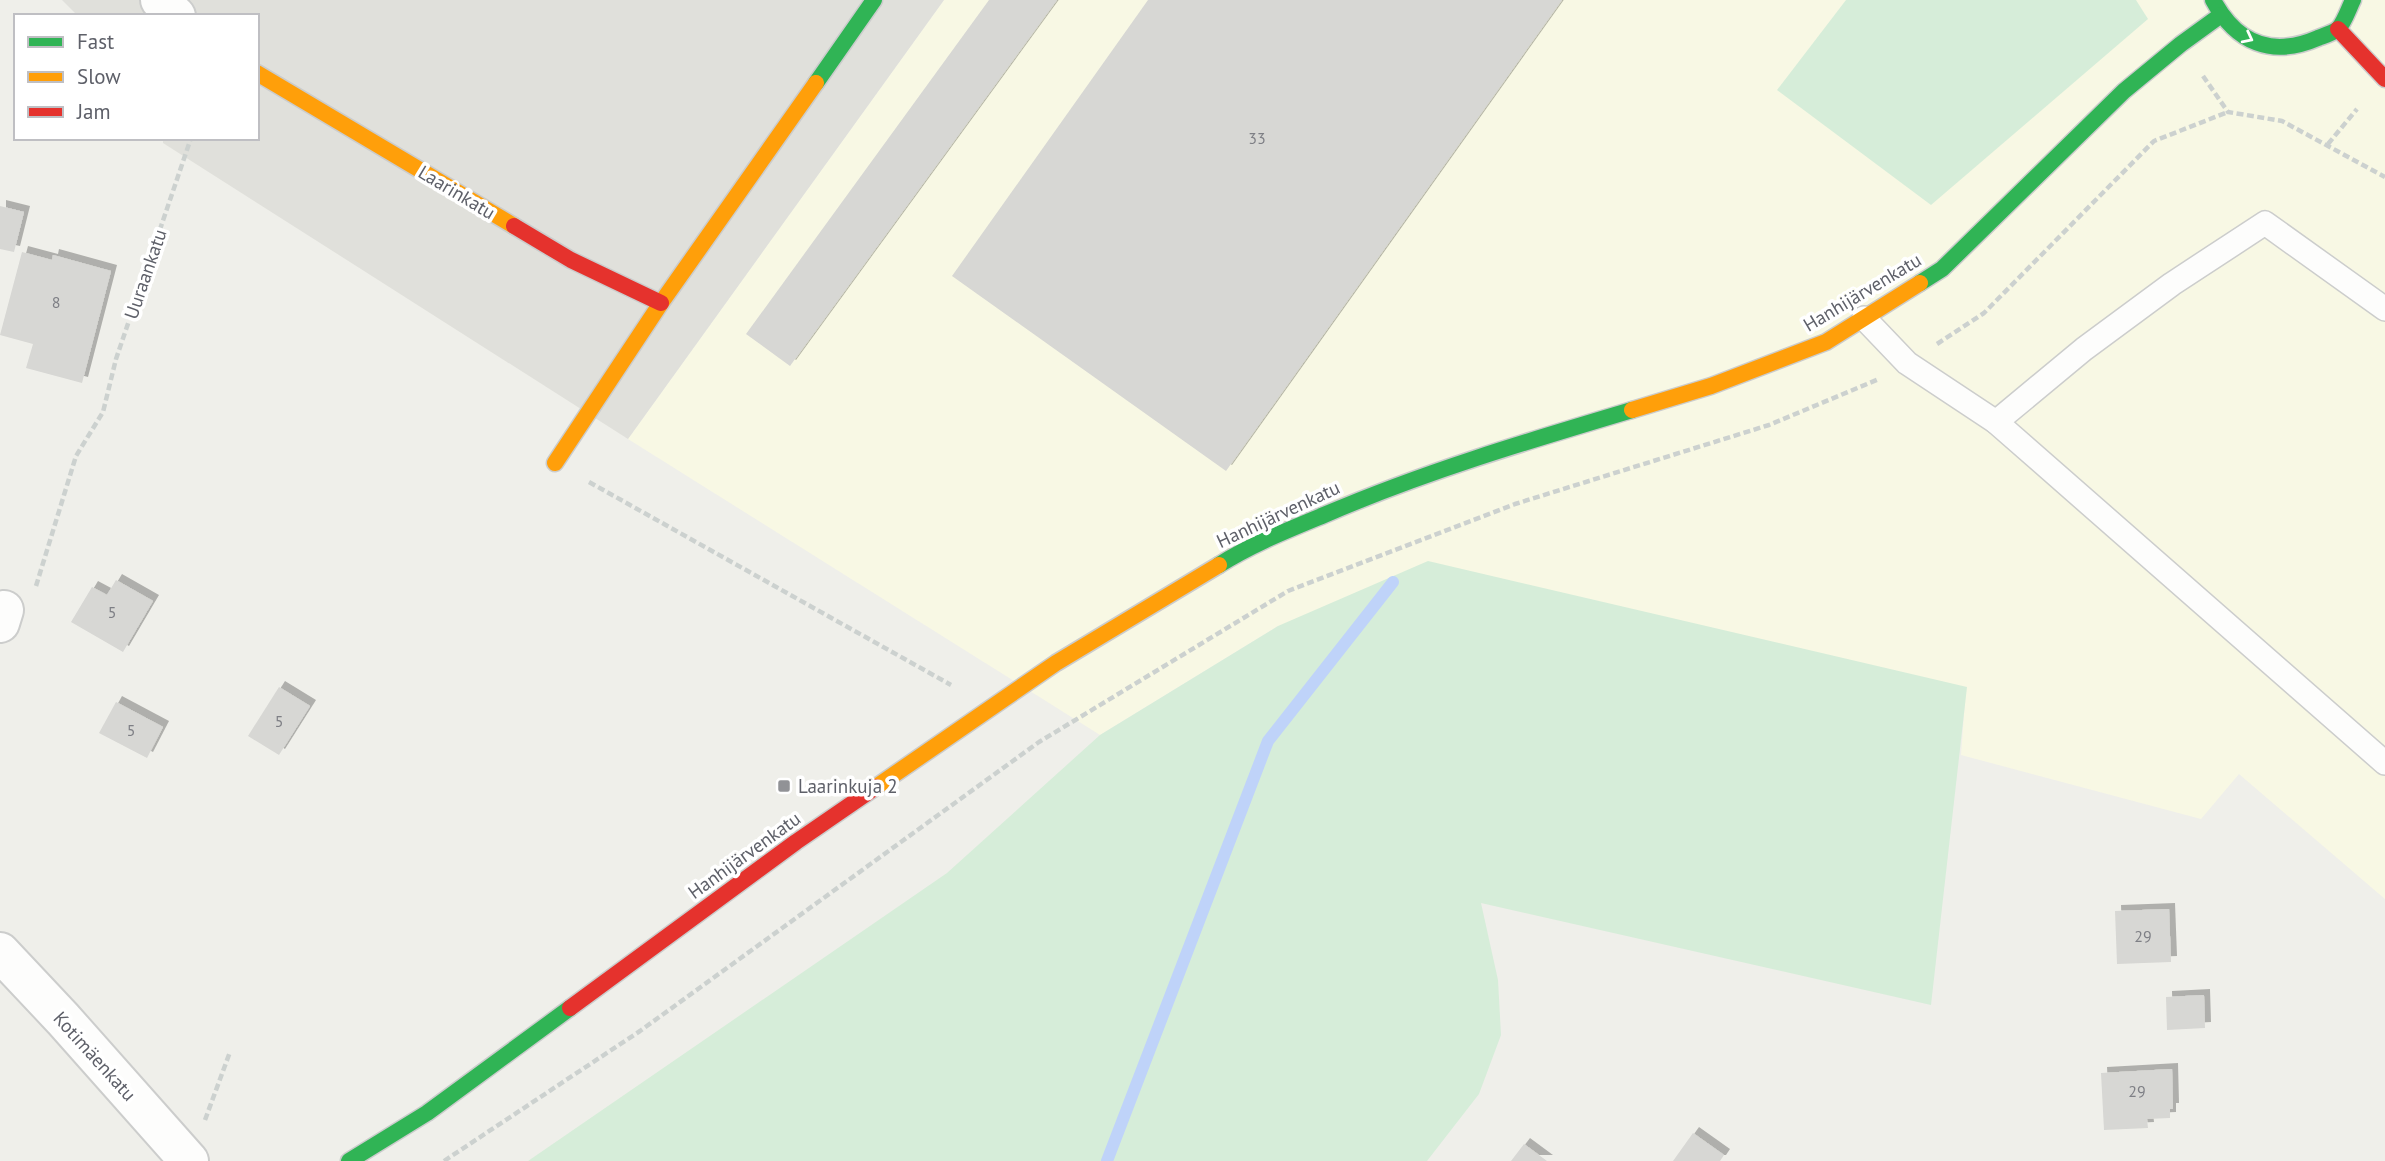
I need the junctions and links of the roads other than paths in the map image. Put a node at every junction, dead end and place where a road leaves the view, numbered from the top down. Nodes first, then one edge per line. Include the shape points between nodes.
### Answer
1 (160, 0) edge
2 (874, 0) edge
3 (2213, 0) edge
4 (2353, 0) edge
5 (174, 14) edge
6 (2221, 15) junction
7 (2338, 29) junction
8 (259, 74) edge
9 (2385, 79) edge
10 (662, 303) junction
11 (2385, 309) edge
12 (1864, 318) junction
13 (1996, 422) junction
14 (555, 463) road end
15 (2385, 763) edge
16 (0, 952) edge
17 (188, 1161) edge
18 (349, 1161) edge

1 - 5 street
2 - 10 street
3 - 6 street
4 - 7 street
6 -> 7 street via 2236,32 2277,48 2300,46
6 - 12 street, Hanhijärvenkatu via 2124,91 1942,269
7 - 9 street
8 - 10 street, Laarinkatu via 571,260
10 - 14 street
11 - 13 lane via 2265,223 2161,292
12 - 13 lane via 1907,363
12 - 18 street, Hanhijärvenkatu via 1826,342 1711,386 1392,486 1246,548 1056,663 796,842 427,1113
13 - 15 lane
16 - 17 street, Kotimäenkatu

